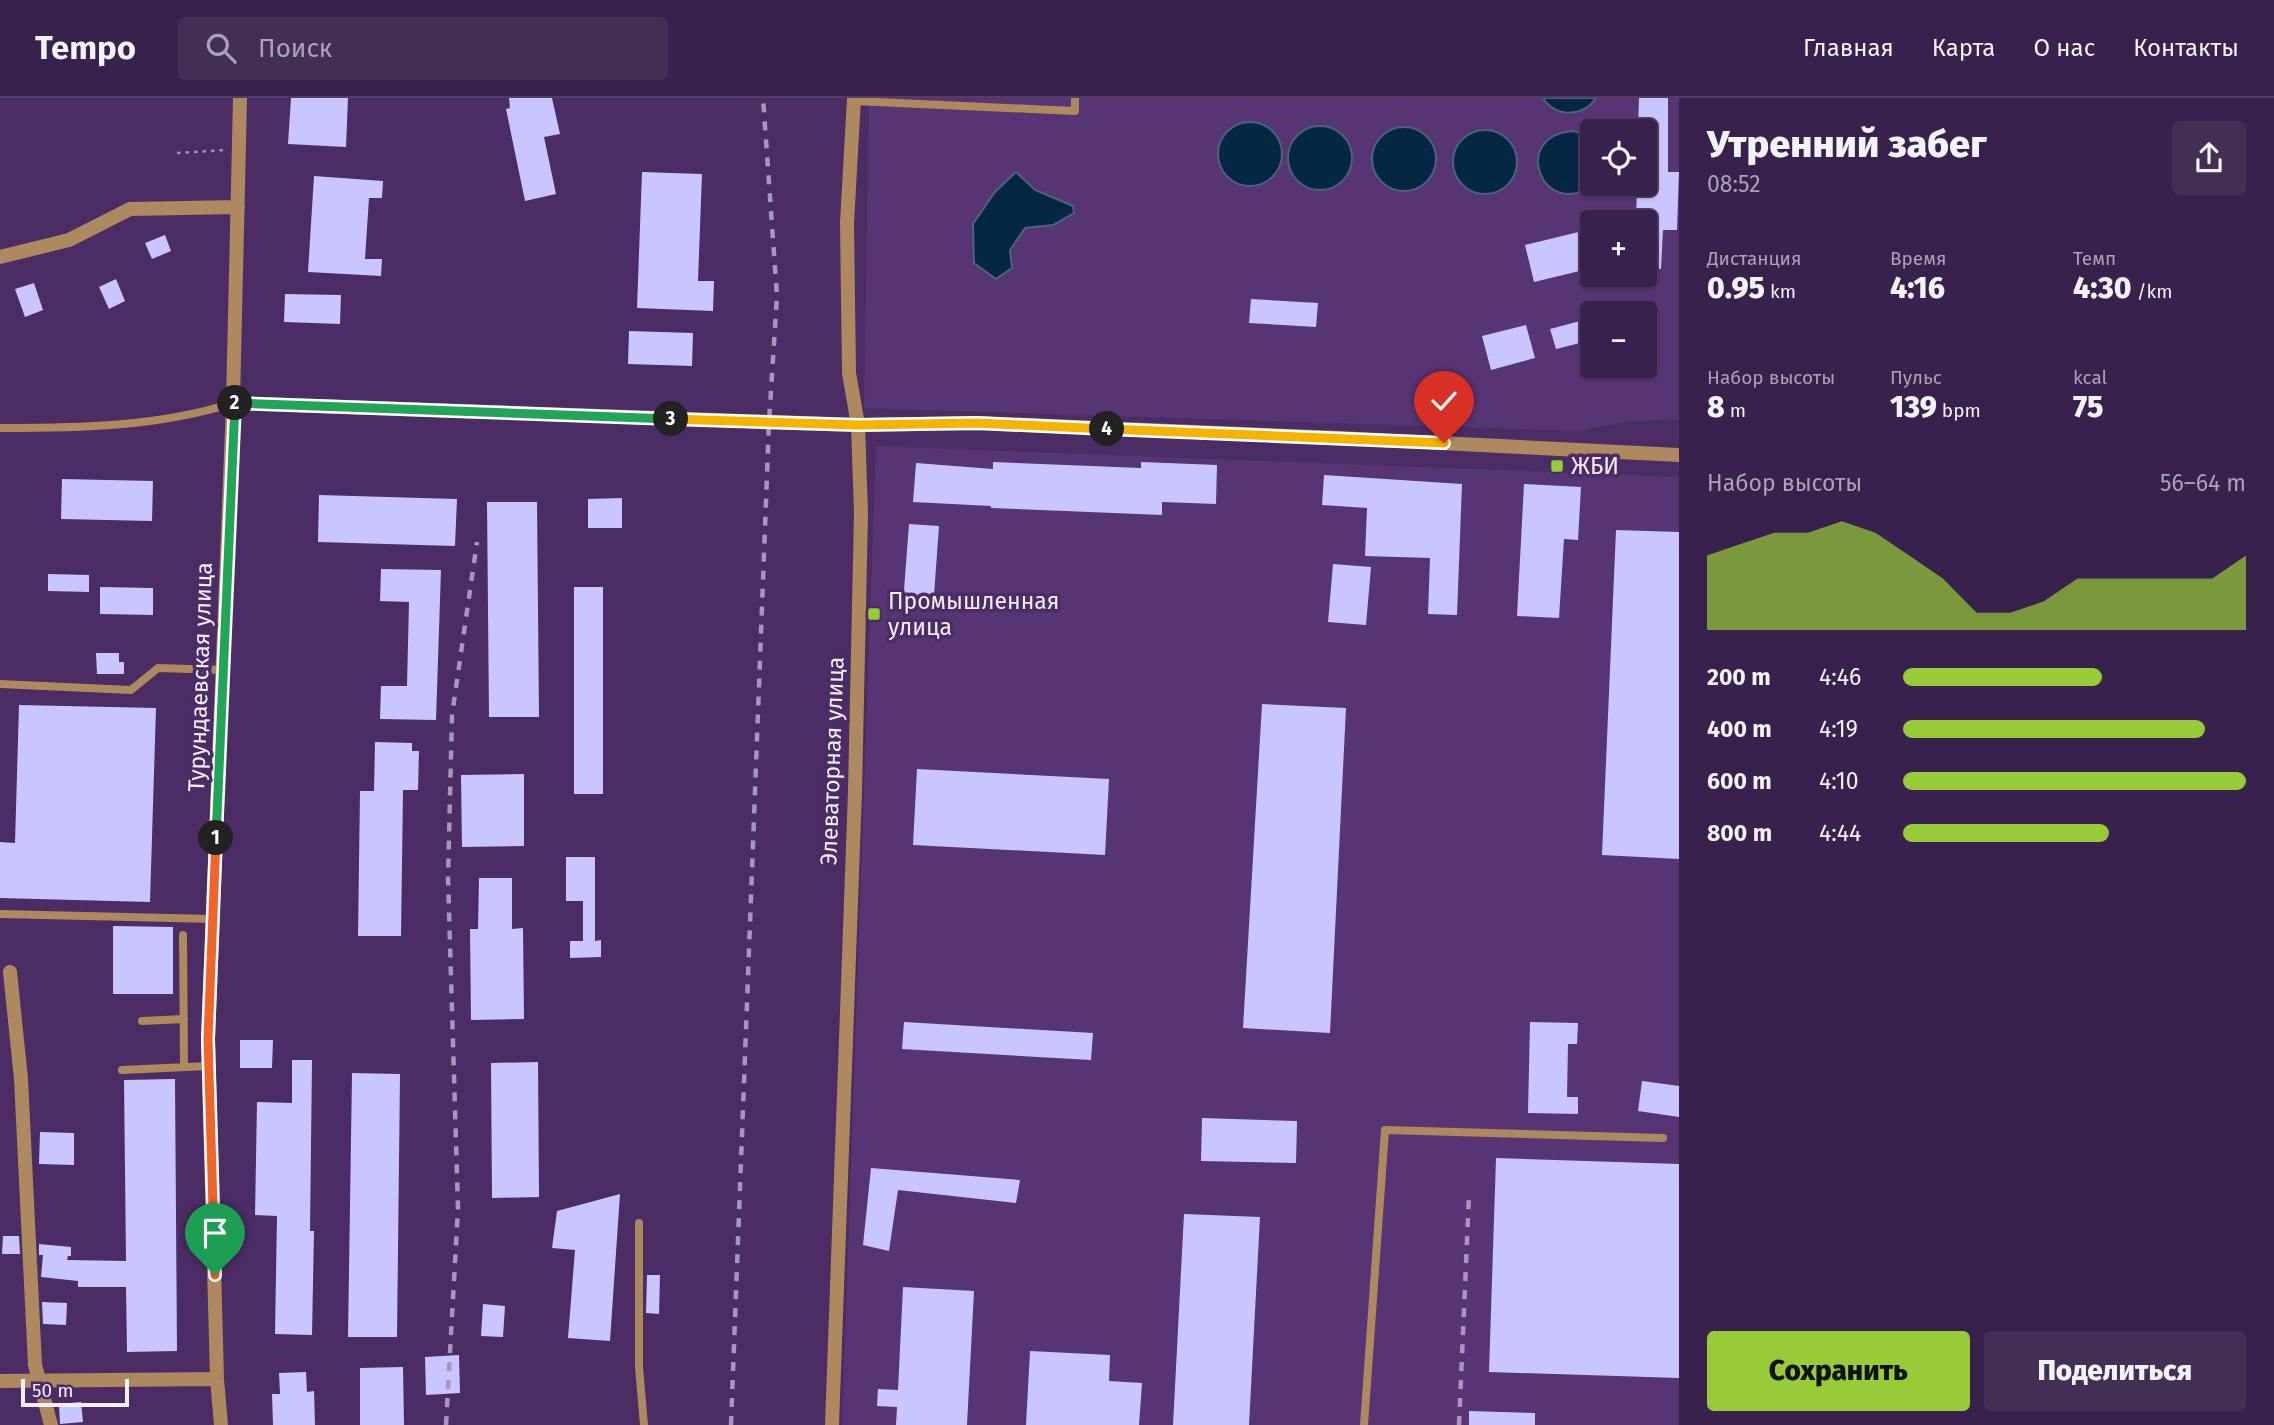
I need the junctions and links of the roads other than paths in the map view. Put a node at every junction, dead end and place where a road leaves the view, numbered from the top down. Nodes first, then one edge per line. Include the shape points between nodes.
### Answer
1 (240, 98) edge
2 (1075, 98) edge
3 (854, 100) edge
4 (238, 206) junction
5 (0, 257) edge
6 (233, 403) junction
7 (858, 425) junction
8 (0, 428) edge
9 (1679, 455) edge
10 (223, 670) junction
11 (0, 684) edge
12 (0, 914) edge
13 (213, 919) junction
14 (183, 935) dead end
15 (10, 972) dead end
16 (184, 1019) junction
17 (142, 1021) dead end
18 (209, 1066) junction
19 (184, 1067) junction
20 (122, 1070) dead end
21 (1663, 1138) dead end
22 (639, 1223) dead end
23 (217, 1379) junction
24 (39, 1380) junction
25 (0, 1381) edge
26 (51, 1425) edge
27 (221, 1425) edge
28 (644, 1425) edge
29 (832, 1425) edge
30 (1363, 1425) edge

1 - 4 street, Турундаевская улица
2 - 3 lane via 1075,111
3 - 7 street, Элеваторная улица via 847,237 849,373
4 - 5 street via 130,209 69,240
4 - 6 street, Турундаевская улица
6 - 7 street
6 - 8 lane via 204,412 91,428
6 - 10 street, Турундаевская улица
7 - 9 street via 977,423
7 - 29 street, Элеваторная улица via 861,513 855,791
10 - 11 lane via 158,668 131,690
10 - 13 street, Турундаевская улица
12 - 13 lane
13 - 18 street, Турундаевская улица
14 - 16 lane
15 - 24 street
16 - 17 lane
16 - 19 lane
18 - 19 lane
18 - 23 street, Турундаевская улица
19 - 20 lane
21 - 30 lane via 1385,1130
22 - 28 lane via 639,1367
23 - 24 street
23 - 27 street, Турундаевская улица
24 - 25 street
24 - 26 street

